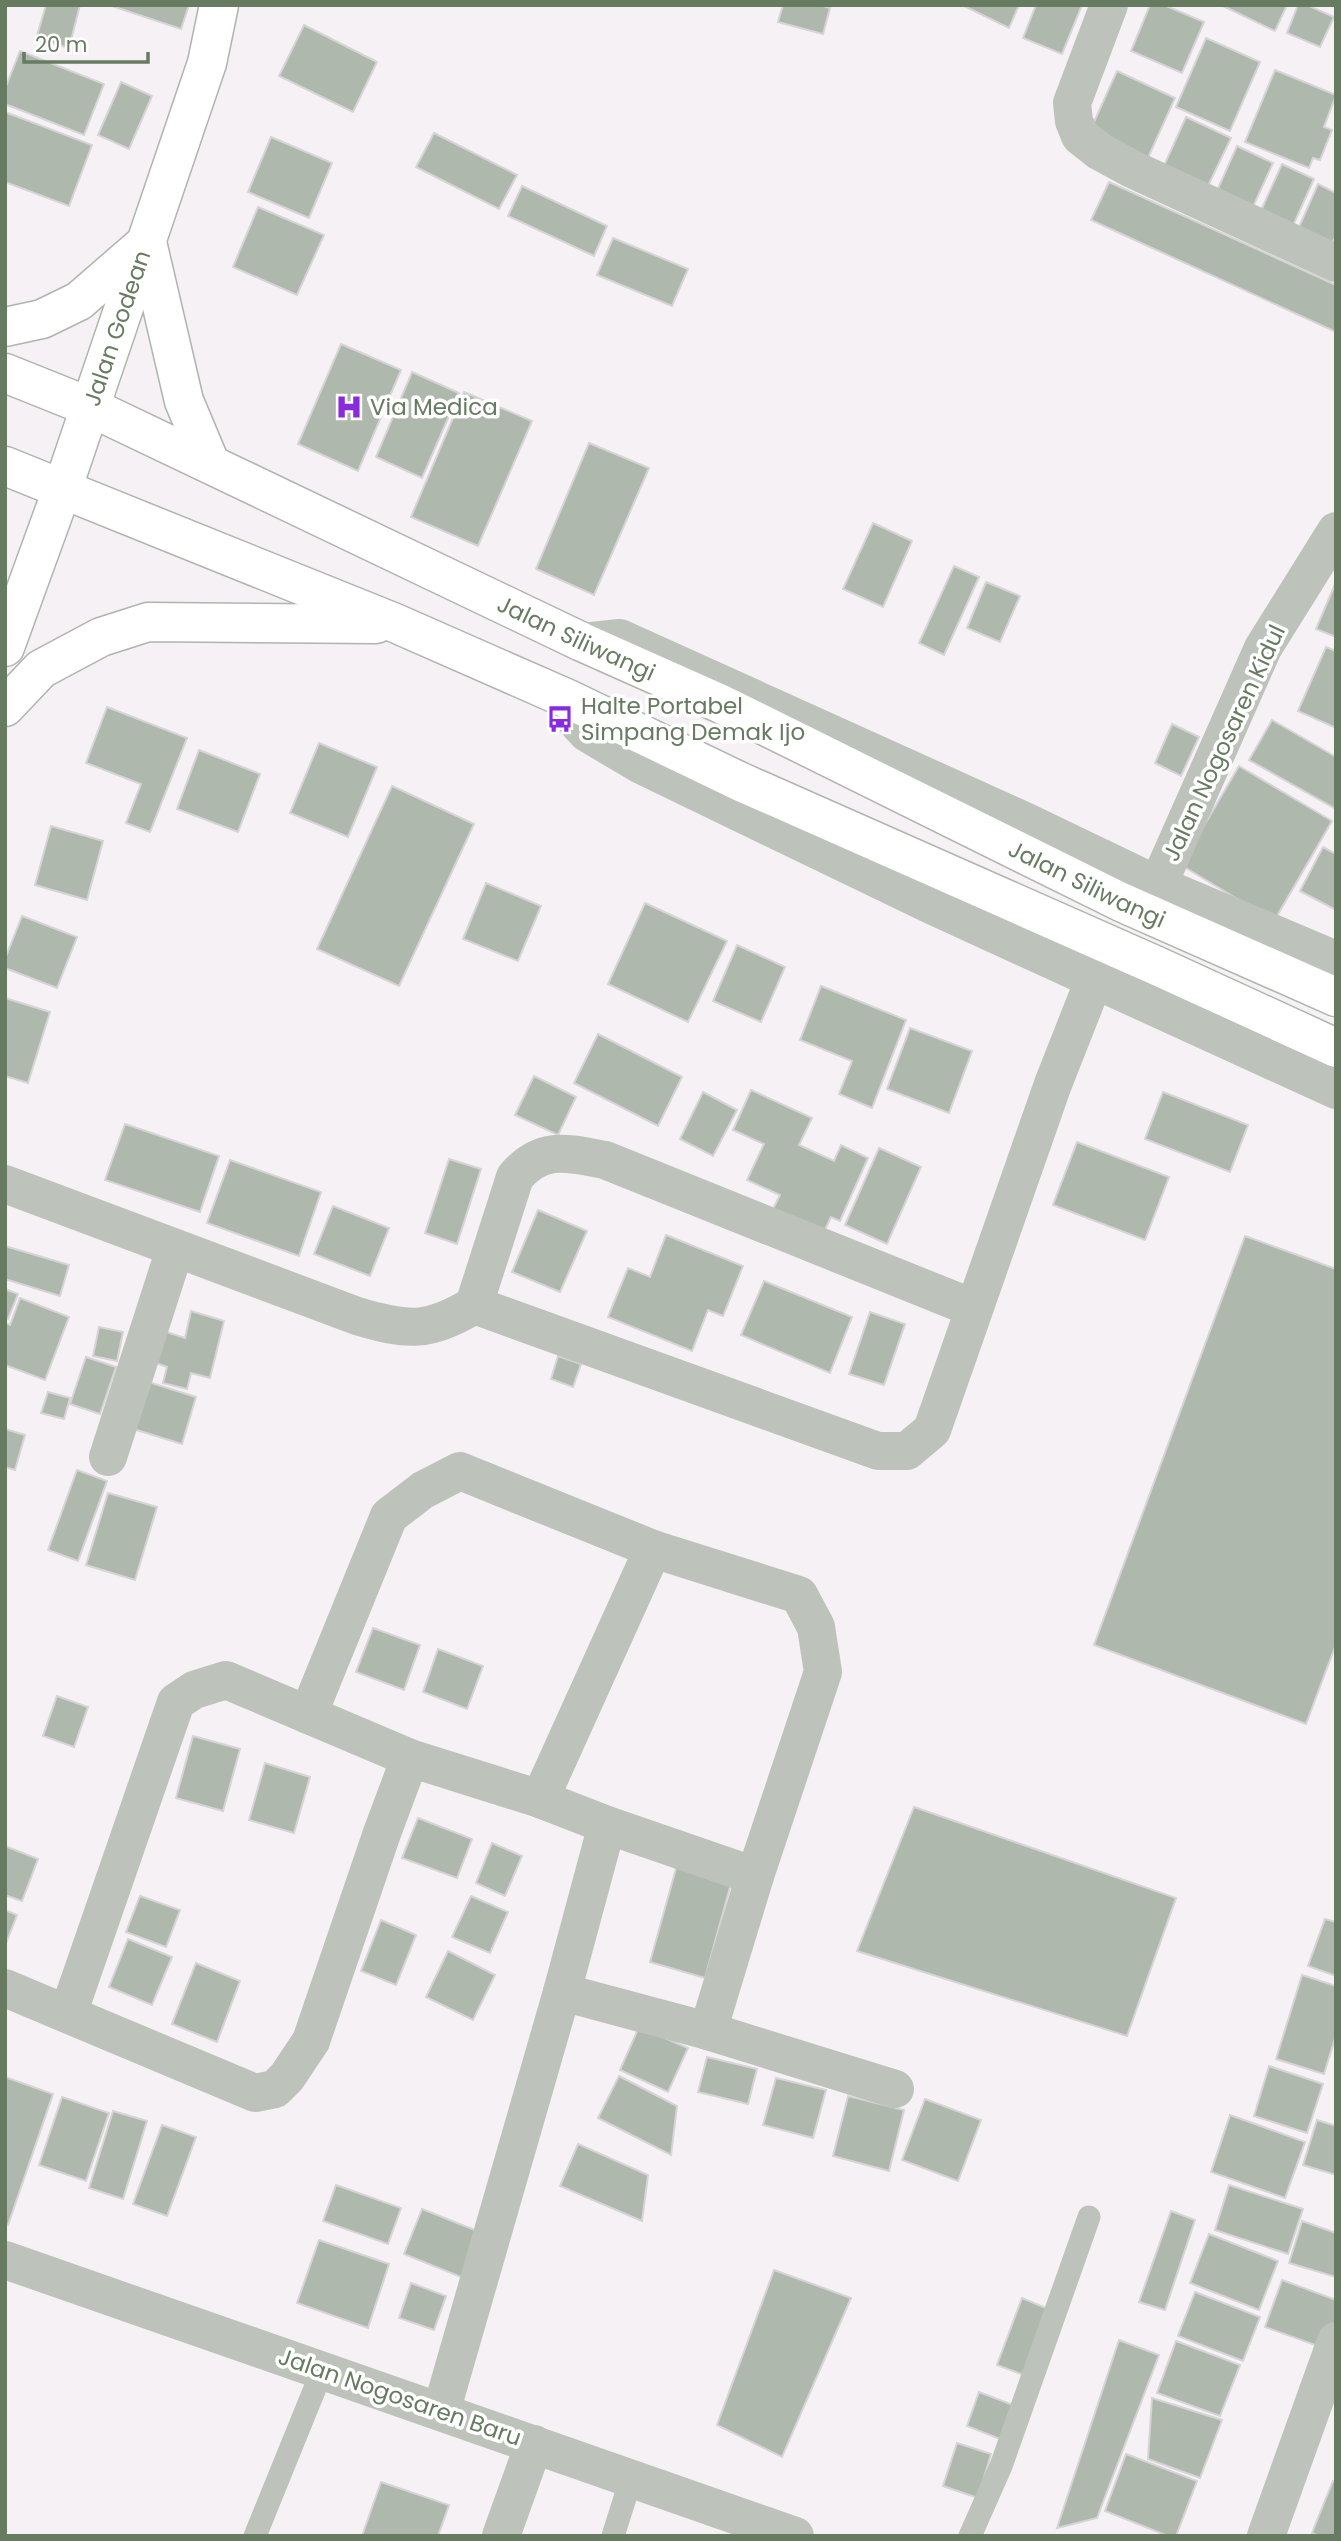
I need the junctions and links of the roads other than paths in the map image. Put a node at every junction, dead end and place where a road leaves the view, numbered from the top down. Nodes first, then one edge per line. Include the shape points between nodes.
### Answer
1 (219, 5) edge
2 (1109, 5) edge
3 (147, 242) junction
4 (1336, 263) edge
5 (5, 327) edge
6 (5, 373) edge
7 (90, 407) junction
8 (210, 463) junction
9 (5, 466) edge
10 (62, 490) junction
11 (1336, 531) edge
12 (396, 624) junction
13 (582, 642) junction
14 (5, 647) edge
15 (568, 699) junction
16 (5, 707) edge
17 (1158, 885) junction
18 (1336, 960) edge
19 (1094, 980) junction
20 (1336, 997) edge
21 (1336, 1048) edge
22 (1336, 1090) edge
23 (5, 1184) edge
24 (175, 1248) junction
25 (474, 1305) junction
26 (973, 1308) junction
27 (108, 1457) dead end
28 (653, 1549) junction
29 (308, 1715) junction
30 (410, 1758) junction
31 (540, 1798) junction
32 (607, 1825) junction
33 (755, 1876) junction
34 (5, 1988) edge
35 (562, 1992) junction
36 (68, 2014) junction
37 (708, 2031) junction
38 (895, 2089) dead end
39 (1089, 2217) dead end
40 (5, 2260) edge
41 (1336, 2341) edge
42 (322, 2371) junction
43 (441, 2412) junction
44 (534, 2444) junction
45 (631, 2479) junction
46 (255, 2536) edge
47 (500, 2536) edge
48 (613, 2536) edge
49 (795, 2536) edge
50 (970, 2536) edge
51 (1266, 2536) edge

1 - 3 main road, Jalan Godean via 207,62
2 - 4 street via 1072,103 1080,136 1132,169
3 - 5 main road via 79,300 42,319
3 - 7 main road, Jalan Godean
3 - 8 main road via 184,401
6 - 7 main road, Jalan Siliwangi
7 - 8 main road, Jalan Siliwangi
7 - 10 main road, Jalan Godean
8 - 13 main road, Jalan Siliwangi
9 - 10 main road, Jalan Siliwangi
10 - 12 main road, Jalan Siliwangi
10 - 14 main road, Jalan Godean
11 - 17 street, Jalan Nogosaren Kidul via 1263,648
12 - 15 main road, Jalan Siliwangi
12 - 16 main road via 148,622 101,637 41,669
13 - 17 street via 620,638
13 - 20 main road, Jalan Siliwangi via 719,703 1121,902
15 - 19 street via 587,733 641,765
15 - 21 main road, Jalan Siliwangi via 741,782
17 - 18 street
19 - 22 street
19 - 26 street
23 - 24 street
24 - 25 street via 384,1324 427,1326 449,1321
24 - 27 street
25 - 26 street via 878,1451 908,1451 932,1430
25 - 26 street via 515,1177 527,1163 569,1153 605,1160
28 - 29 street via 460,1471 423,1490 389,1516
28 - 31 street
28 - 33 street via 799,1595 816,1627 822,1672
29 - 30 street
29 - 36 street via 226,1680 194,1690 176,1702
30 - 31 street
30 - 36 street via 311,2041 275,2089 255,2093
31 - 32 street
32 - 33 street
32 - 35 street
33 - 37 street
34 - 36 street
35 - 37 street
35 - 43 street
37 - 38 street
39 - 50 lane via 1001,2466
40 - 42 street, Jalan Nogosaren Baru
41 - 51 street
42 - 43 street, Jalan Nogosaren Baru
42 - 46 lane
43 - 44 street, Jalan Nogosaren Baru
44 - 45 street, Jalan Nogosaren Baru
44 - 47 street
45 - 48 lane
45 - 49 street, Jalan Nogosaren Baru

